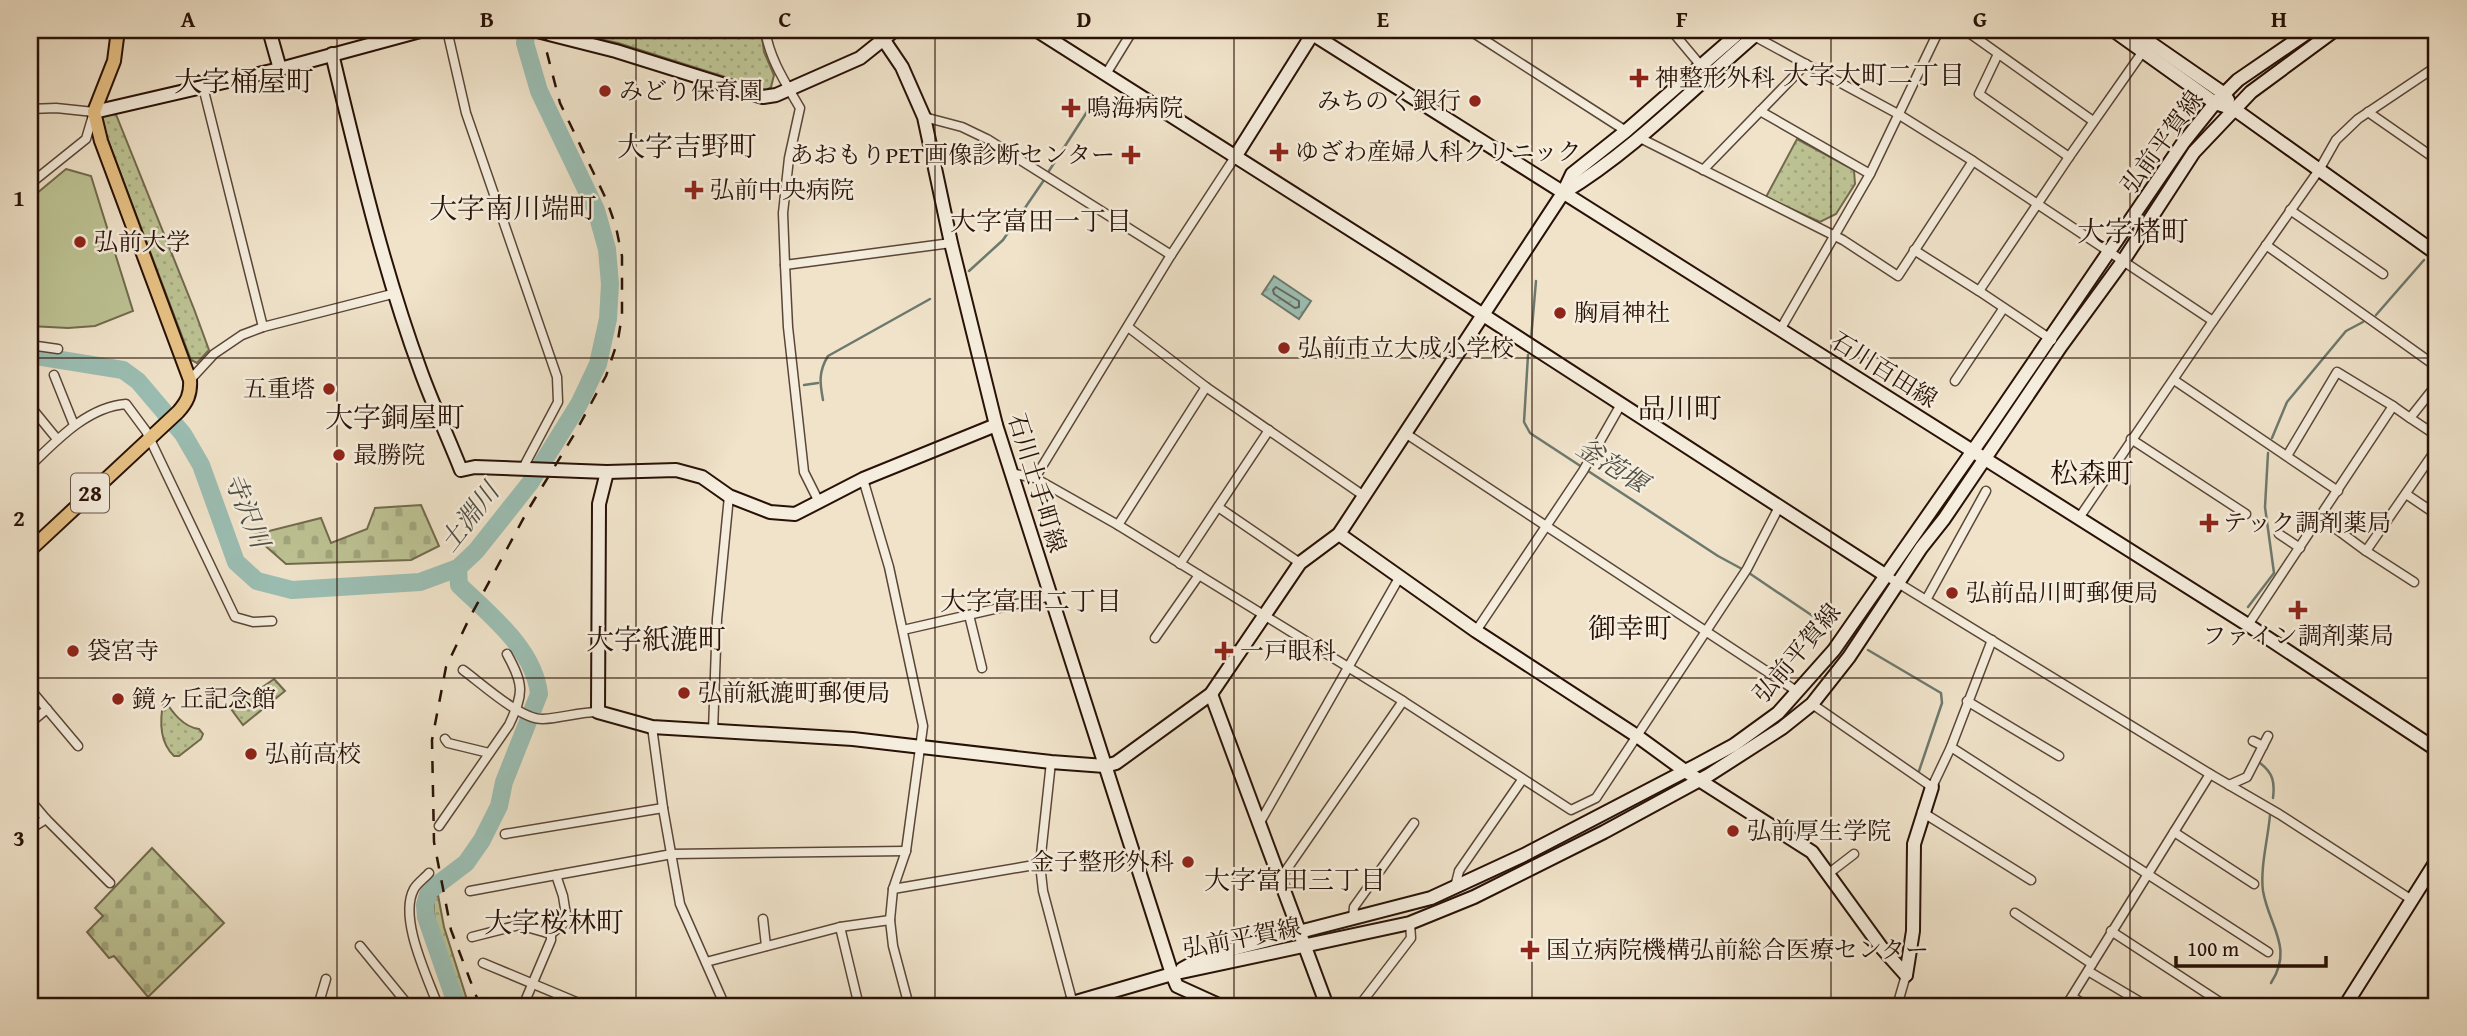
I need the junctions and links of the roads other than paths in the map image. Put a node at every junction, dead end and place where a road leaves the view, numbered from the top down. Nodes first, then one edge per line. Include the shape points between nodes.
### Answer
1 (118, 30) edge
2 (270, 30) edge
3 (424, 30) edge
4 (447, 30) edge
5 (765, 30) edge
6 (895, 30) edge
7 (1035, 30) edge
8 (1133, 30) edge
9 (1469, 30) edge
10 (1671, 30) edge
11 (1939, 30) edge
12 (1965, 30) edge
13 (2113, 30) edge
14 (2133, 30) edge
15 (2311, 30) edge
16 (2352, 30) edge
17 (409, 31) edge
18 (536, 31) edge
19 (1311, 31) edge
20 (1751, 32) edge
21 (2332, 32) edge
22 (881, 35) edge
23 (2146, 47) junction
24 (332, 54) junction
25 (1998, 54) junction
26 (1806, 65) junction
27 (2437, 66) edge
28 (280, 69) junction
29 (1705, 71) junction
30 (1106, 74) junction
31 (203, 87) junction
32 (789, 89) junction
33 (2219, 98) junction
34 (30, 109) edge
35 (2234, 109) junction
36 (1760, 111) junction
37 (94, 112) junction
38 (2368, 112) junction
39 (1898, 114) junction
40 (924, 117) junction
41 (2093, 121) junction
42 (1626, 131) junction
43 (1638, 137) junction
44 (1235, 157) junction
45 (2069, 157) junction
46 (2436, 157) edge
47 (1973, 160) junction
48 (1703, 170) junction
49 (2319, 170) junction
50 (1870, 174) junction
51 (30, 184) edge
52 (1563, 193) junction
53 (2038, 204) junction
54 (2290, 210) junction
55 (1833, 235) junction
56 (951, 243) junction
57 (2266, 245) junction
58 (1914, 250) junction
59 (2110, 252) junction
60 (2437, 254) edge
61 (1171, 255) junction
62 (2123, 261) junction
63 (785, 265) junction
64 (2383, 274) dead end
65 (1979, 291) junction
66 (396, 293) junction
67 (2003, 309) junction
68 (1484, 316) junction
69 (2213, 321) junction
70 (263, 327) junction
71 (1128, 327) junction
72 (1780, 330) junction
73 (2049, 338) junction
74 (30, 345) edge
75 (2061, 346) junction
76 (58, 349) dead end
77 (2437, 367) edge
78 (54, 375) dead end
79 (190, 380) junction
80 (2174, 380) junction
81 (1955, 381) dead end
82 (2437, 384) edge
83 (1206, 387) junction
84 (30, 406) edge
85 (1620, 406) junction
86 (2393, 406) junction
87 (2410, 418) junction
88 (75, 425) junction
89 (996, 425) junction
90 (1269, 430) junction
91 (1405, 433) junction
92 (2437, 436) edge
93 (151, 438) junction
94 (57, 439) junction
95 (2131, 439) junction
96 (2437, 448) edge
97 (1979, 454) junction
98 (2287, 456) junction
99 (30, 466) edge
100 (523, 468) junction
101 (607, 472) junction
102 (1011, 473) junction
103 (1035, 478) junction
104 (863, 479) junction
105 (1986, 491) dead end
106 (2338, 491) junction
107 (2406, 494) junction
108 (729, 496) junction
109 (1364, 496) junction
110 (819, 502) junction
111 (1218, 507) junction
112 (1779, 507) junction
113 (2246, 514) dead end
114 (2437, 514) edge
115 (2320, 517) junction
116 (2079, 518) junction
117 (1118, 525) junction
118 (1546, 527) junction
119 (1339, 534) junction
120 (2279, 534) dead end
121 (2300, 548) junction
122 (30, 550) edge
123 (2366, 551) junction
124 (1300, 563) junction
125 (1180, 564) junction
126 (1199, 575) junction
127 (1885, 575) junction
128 (1399, 578) junction
129 (2414, 582) dead end
130 (1899, 583) junction
131 (1051, 596) junction
132 (1926, 600) junction
133 (969, 615) junction
134 (1263, 615) junction
135 (272, 621) dead end
136 (2248, 625) junction
137 (903, 630) junction
138 (1476, 631) junction
139 (1707, 633) junction
140 (1155, 638) dead end
141 (1992, 640) junction
142 (507, 654) dead end
143 (982, 668) dead end
144 (1347, 668) junction
145 (463, 670) dead end
146 (30, 689) edge
147 (1798, 692) junction
148 (1211, 694) junction
149 (1403, 701) junction
150 (1967, 701) junction
151 (1812, 704) junction
152 (47, 709) junction
153 (518, 710) junction
154 (598, 712) junction
155 (30, 723) edge
156 (652, 727) junction
157 (713, 731) junction
158 (1637, 736) junction
159 (2268, 736) dead end
160 (445, 739) dead end
161 (2253, 741) dead end
162 (921, 745) junction
163 (78, 746) dead end
164 (2263, 746) junction
165 (1951, 747) junction
166 (2437, 750) edge
167 (489, 753) junction
168 (2059, 757) dead end
169 (1051, 762) junction
170 (1105, 766) junction
171 (1685, 771) junction
172 (2210, 774) junction
173 (1522, 780) junction
174 (1700, 781) junction
175 (2229, 785) junction
176 (1932, 787) junction
177 (30, 800) edge
178 (663, 808) junction
179 (1922, 812) junction
180 (46, 819) junction
181 (1414, 823) dead end
182 (1259, 824) junction
183 (439, 827) dead end
184 (30, 829) edge
185 (2174, 832) junction
186 (505, 834) dead end
187 (906, 851) junction
188 (672, 854) junction
189 (1854, 854) dead end
190 (2437, 860) edge
191 (1040, 864) junction
192 (429, 873) dead end
193 (1828, 874) junction
194 (2147, 874) junction
195 (556, 875) junction
196 (1280, 879) junction
197 (2031, 880) dead end
198 (110, 883) dead end
199 (2254, 884) dead end
200 (1455, 887) junction
201 (893, 889) junction
202 (470, 891) dead end
203 (2412, 900) junction
204 (2015, 913) dead end
205 (1353, 918) junction
206 (762, 919) dead end
207 (890, 920) junction
208 (1410, 923) junction
209 (840, 927) junction
210 (1299, 931) junction
211 (2111, 931) junction
212 (551, 934) junction
213 (472, 937) dead end
214 (360, 946) dead end
215 (766, 946) junction
216 (1304, 947) junction
217 (2268, 952) dead end
218 (706, 962) junction
219 (482, 963) dead end
220 (2090, 967) junction
221 (1172, 974) junction
222 (1906, 975) junction
223 (326, 979) dead end
224 (533, 983) junction
225 (2072, 997) junction
226 (1101, 1000) edge
227 (1067, 1005) edge
228 (318, 1006) edge
229 (409, 1006) edge
230 (439, 1006) edge
231 (523, 1006) edge
232 (586, 1006) edge
233 (725, 1006) edge
234 (859, 1006) edge
235 (909, 1006) edge
236 (1221, 1006) edge
237 (1327, 1006) edge
238 (1359, 1006) edge
239 (1898, 1006) edge
240 (2066, 1006) edge
241 (2087, 1006) edge
242 (2147, 1006) edge
243 (2225, 1006) edge
244 (2345, 1006) edge

1 - 37 main road via 114,61
2 - 28 street
3 - 17 street
4 - 100 street via 466,113 557,377 558,402
5 - 32 street via 768,50
6 - 22 street
7 - 30 street
8 - 30 street
9 - 42 street
10 - 29 street
11 - 39 street
12 - 25 street
13 - 23 street
14 - 23 street
15 - 33 street, 弘前平賀線
16 - 21 street
17 - 24 street
18 - 32 street via 764,97
19 - 44 street
19 - 52 street, 石川百田線
20 - 26 street
20 - 29 street
21 - 35 street, 弘前平賀線
22 - 32 street via 860,58
22 - 40 street, 石川土手町線
23 - 33 street
23 - 41 street
24 - 28 street
24 - 66 street
25 - 41 street
25 - 45 street via 1979,94
26 - 36 street
26 - 39 street
27 - 38 street
28 - 31 street
29 - 42 street
29 - 43 street
30 - 44 street
31 - 37 street
31 - 70 street
32 - 63 street via 800,108 783,213
33 - 35 street
33 - 59 street, 弘前平賀線
34 - 37 street
35 - 49 street
35 - 62 street, 弘前平賀線 via 2194,152
36 - 48 street
36 - 50 street
37 - 51 street via 86,139
37 - 79 main road
38 - 46 street
38 - 49 street via 2336,140
39 - 47 street
39 - 50 street
40 - 56 street, 石川土手町線
40 - 61 street via 961,127 1004,149
41 - 45 street
42 - 52 street via 1572,174
43 - 48 street
43 - 52 street
44 - 61 street
44 - 68 street
45 - 53 street
47 - 53 street
47 - 58 street
48 - 55 street
49 - 54 street
49 - 60 street
50 - 55 street
52 - 68 street
52 - 72 street, 石川百田線
53 - 59 street
53 - 65 street
54 - 57 street
54 - 64 street
55 - 58 street via 1898,276
55 - 72 street
56 - 63 street
56 - 89 street, 石川土手町線
57 - 69 street
57 - 77 street
58 - 65 street
59 - 62 street
59 - 73 street, 弘前平賀線
61 - 71 street
62 - 69 street
62 - 75 street, 弘前平賀線
63 - 110 street via 801,453 804,472
65 - 67 street
66 - 70 street
66 - 100 street via 461,470
67 - 73 street
67 - 81 street
68 - 85 street
68 - 91 street
69 - 80 street
70 - 79 street via 214,354
71 - 83 street
71 - 103 street
72 - 97 street, 石川百田線
73 - 75 street
73 - 97 street, 弘前平賀線
74 - 76 street
75 - 97 street, 弘前平賀線
78 - 88 street
79 - 93 main road, 28 via 189,397
80 - 95 street
80 - 98 street
82 - 87 street
83 - 90 street
83 - 117 street
84 - 94 street
85 - 112 street
85 - 118 street
86 - 87 street
86 - 98 street via 2337,372
86 - 106 street
87 - 92 street
88 - 93 street via 114,405 126,404
88 - 94 street
89 - 102 street, 石川土手町線
89 - 104 street
90 - 109 street
90 - 111 street
91 - 109 street
91 - 118 street
93 - 122 main road, 28
93 - 135 street via 235,617
94 - 99 street
95 - 113 street
95 - 116 street
96 - 107 street
97 - 116 street, 石川百田線
97 - 127 street, 弘前平賀線
97 - 130 street, 弘前平賀線
98 - 106 street
100 - 101 street
101 - 108 street via 676,470 702,477
101 - 154 street via 599,504
102 - 103 street
102 - 131 street, 石川土手町線
103 - 117 street
104 - 110 street
104 - 137 street
105 - 132 street
106 - 115 street
107 - 114 street
107 - 123 street
108 - 110 street via 770,512 795,514
108 - 157 street via 717,619
109 - 119 street
111 - 124 street
111 - 125 street
112 - 127 street
112 - 139 street
115 - 121 street
115 - 123 street
116 - 136 street, 石川百田線
117 - 125 street
118 - 138 street
118 - 139 street
119 - 124 street
119 - 128 street
120 - 121 street
121 - 136 street
123 - 129 street
124 - 134 street
125 - 126 street
126 - 134 street
126 - 140 street
127 - 130 street
127 - 147 street, 弘前平賀線 via 1834,650
128 - 138 street
128 - 144 street
130 - 132 street
130 - 151 street, 弘前平賀線
131 - 133 street
131 - 170 street, 石川土手町線
132 - 141 street
133 - 137 street
133 - 143 street
134 - 144 street
134 - 148 street
136 - 166 street, 石川百田線
137 - 162 street via 923,726
138 - 158 street
139 - 147 street
139 - 158 street
141 - 150 street
141 - 172 street
142 - 153 street via 522,690
144 - 149 street
144 - 182 street
145 - 153 street
146 - 152 street
147 - 171 street, 弘前平賀線 via 1734,745
148 - 170 street via 1116,763
148 - 182 street
149 - 173 street
149 - 196 street
150 - 165 street
150 - 168 street
151 - 174 street, 弘前平賀線
151 - 176 street
152 - 155 street
152 - 163 street
153 - 154 street via 538,718
153 - 167 street
154 - 156 street
156 - 157 street
156 - 178 street
157 - 162 street
158 - 171 street
158 - 173 street via 1597,798 1571,810
159 - 164 street
160 - 167 street
161 - 164 street
162 - 169 street
162 - 187 street
164 - 175 street via 2247,778
165 - 176 street
165 - 194 street
167 - 183 street
169 - 170 street
169 - 191 street
170 - 221 street, 石川土手町線
171 - 174 street
171 - 200 street, 弘前平賀線
172 - 175 street
172 - 185 street
173 - 200 street via 1459,871
174 - 193 street via 1812,852
174 - 208 street, 弘前平賀線 via 1516,877
175 - 203 street
176 - 179 street
177 - 180 street
178 - 186 street
178 - 188 street
179 - 197 street
179 - 222 street via 1914,844 1913,931
180 - 184 street
180 - 198 street
181 - 205 street via 1354,907
182 - 196 street
185 - 194 street
185 - 199 street
187 - 188 street
187 - 201 street
188 - 195 street
188 - 218 street via 680,904
189 - 193 street
190 - 203 street
191 - 201 street
191 - 227 street
192 - 230 street via 414,889 411,930
193 - 222 street
194 - 211 street
194 - 217 street
195 - 202 street
195 - 212 street via 567,921
196 - 210 street
200 - 205 street, 弘前平賀線 via 1431,898
201 - 207 street
203 - 244 street
204 - 220 street
205 - 210 street, 弘前平賀線
206 - 215 street
207 - 209 street
207 - 235 street
208 - 216 street, 弘前平賀線
208 - 238 street via 1411,938
209 - 215 street
209 - 234 street
210 - 216 street
210 - 221 street, 弘前平賀線 via 1202,958
211 - 220 street
211 - 243 street
212 - 213 street via 519,925
212 - 224 street
214 - 229 street
215 - 218 street
216 - 221 street, 弘前平賀線
216 - 237 street
218 - 233 street
219 - 224 street
220 - 225 street
220 - 242 street
221 - 226 street
221 - 236 street via 1177,986
222 - 239 street
223 - 228 street
224 - 231 street
224 - 232 street
225 - 240 street
225 - 241 street
226 - 227 street

